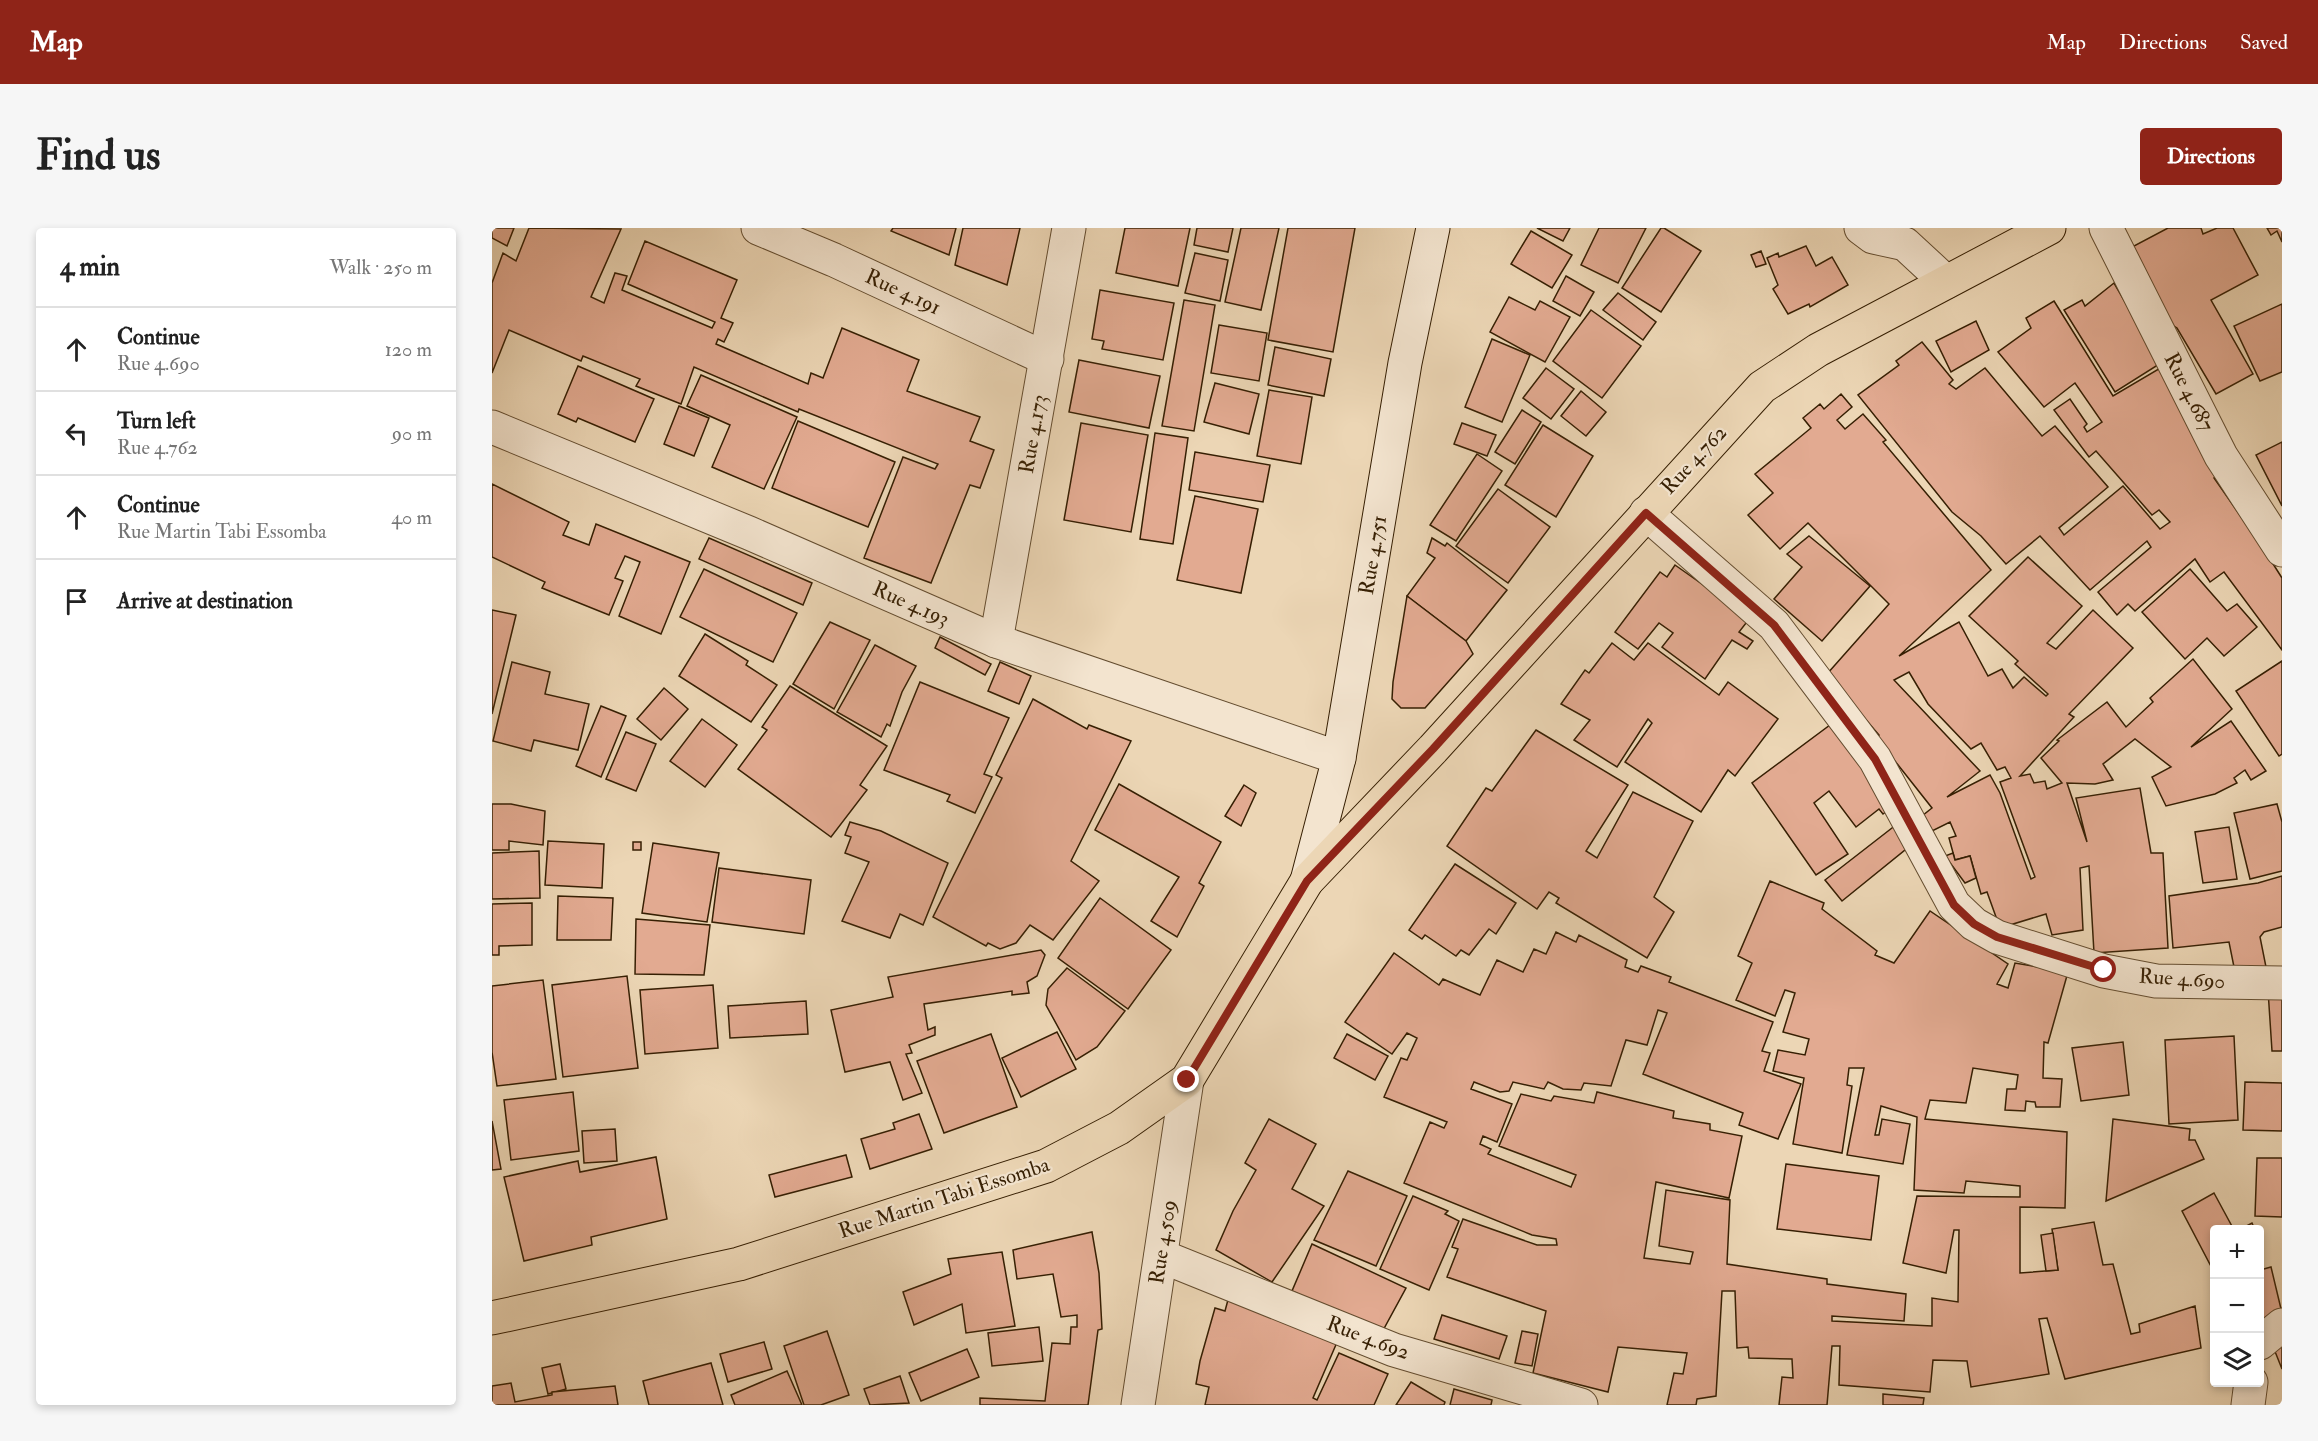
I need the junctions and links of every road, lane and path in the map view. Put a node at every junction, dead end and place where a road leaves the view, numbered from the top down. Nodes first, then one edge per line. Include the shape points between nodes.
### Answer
1 (758, 228) edge
2 (1069, 228) edge
3 (1433, 228) edge
4 (1861, 228) edge
5 (2049, 228) edge
6 (2106, 228) edge
7 (1946, 282) junction
8 (1047, 359) junction
9 (492, 427) edge
10 (1646, 513) junction
11 (2282, 550) edge
12 (996, 641) junction
13 (1339, 758) junction
14 (1307, 881) junction
15 (2282, 983) edge
16 (1187, 1080) junction
17 (1161, 1256) junction
18 (492, 1317) edge
19 (2282, 1326) edge
20 (2264, 1339) edge
21 (2250, 1387) edge
22 (1138, 1405) edge
23 (1581, 1405) edge
24 (2248, 1405) edge

1 - 8 street, Rue 4.191
2 - 8 street, Rue 4.173
3 - 13 street, Rue 4.751 via 1405,363
4 - 7 street via 1873,237 1905,244
5 - 7 main road, Rue 4.762
6 - 11 street, Rue 4.687 via 2221,456
7 - 10 main road, Rue 4.762 via 1818,350 1762,387
8 - 12 street, Rue 4.173
9 - 12 street, Rue 4.193
10 - 14 main road, Rue 4.762 via 1433,749
10 - 15 street, Rue 4.690 via 1774,625 1875,759 1954,905 1974,924 1997,937 2093,967 2156,981
12 - 13 street, Rue 4.193
13 - 14 street, Rue 4.751
14 - 16 main road, Rue Martin Tabi Essomba
16 - 17 street, Rue 4.509
16 - 18 main road, Rue Martin Tabi Essomba via 1119,1128 1046,1166 740,1264
17 - 22 street, Rue 4.509
17 - 23 street, Rue 4.692 via 1394,1350
19 - 20 street
21 - 24 street

